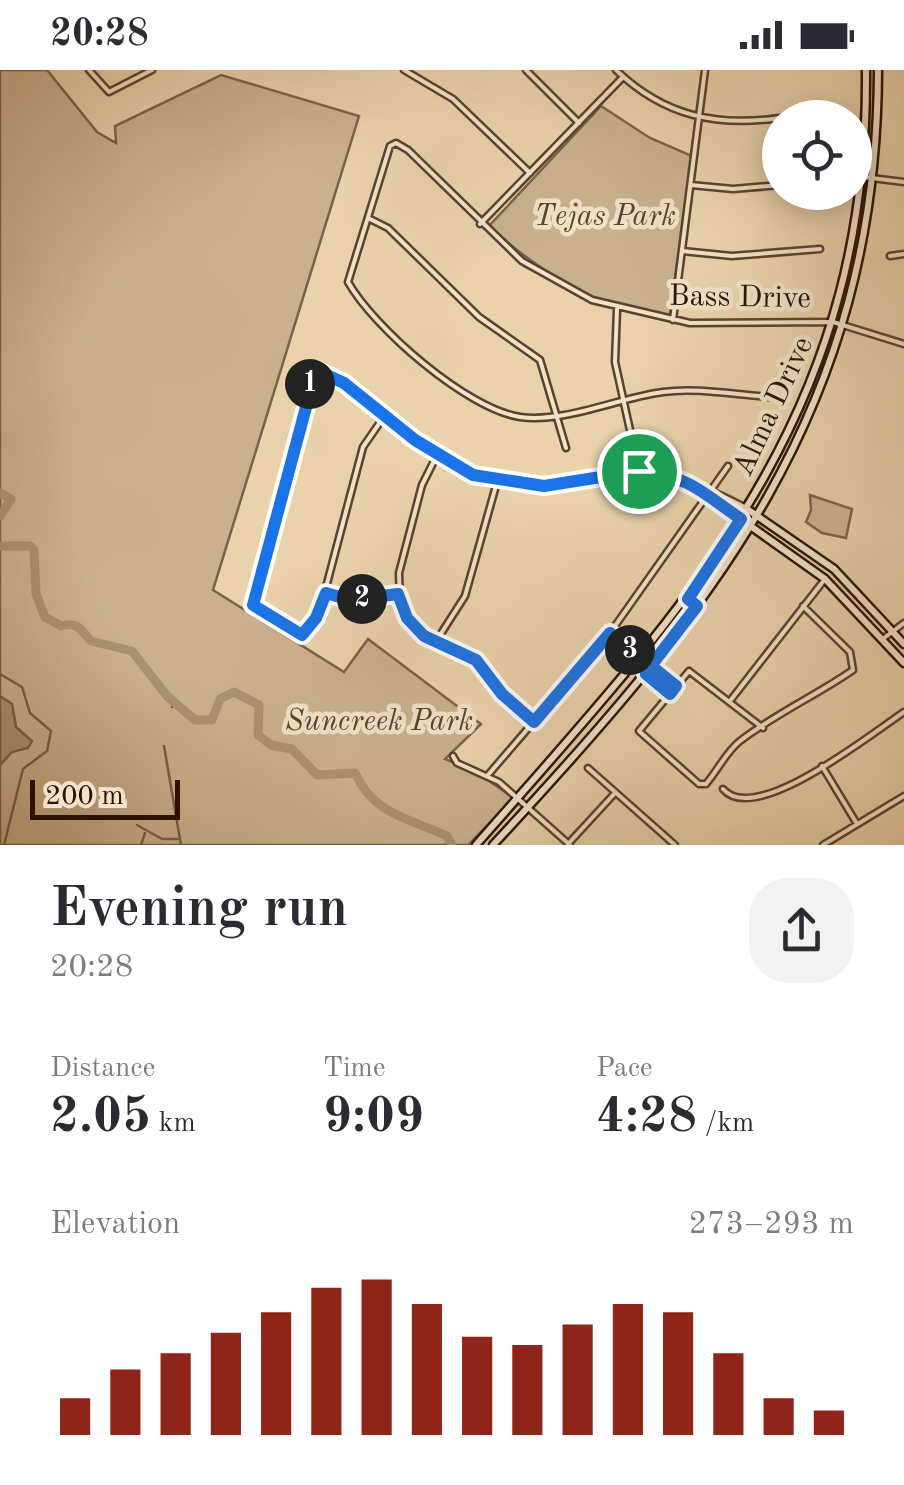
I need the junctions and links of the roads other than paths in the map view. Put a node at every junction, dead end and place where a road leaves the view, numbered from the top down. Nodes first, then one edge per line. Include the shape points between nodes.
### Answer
1 (89, 70) edge
2 (152, 70) edge
3 (404, 70) edge
4 (526, 70) edge
5 (616, 70) edge
6 (705, 70) edge
7 (866, 70) edge
8 (878, 70) edge
9 (624, 77) junction
10 (864, 100) edge
11 (700, 118) junction
12 (762, 120) edge
13 (579, 123) junction
14 (530, 173) junction
15 (873, 178) junction
16 (904, 182) edge
17 (692, 186) junction
18 (762, 186) edge
19 (852, 210) edge
20 (368, 218) junction
21 (480, 224) junction
22 (820, 249) dead end
23 (682, 251) junction
24 (904, 254) edge
25 (890, 256) dead end
26 (617, 309) junction
27 (673, 320) junction
28 (833, 322) junction
29 (843, 324) junction
30 (904, 344) edge
31 (318, 370) joint
32 (770, 397) dead end
33 (624, 400) junction
34 (558, 414) junction
35 (383, 417) junction
36 (794, 424) junction
37 (805, 428) junction
38 (566, 448) dead end
39 (437, 454) junction
40 (728, 466) dead end
41 (639, 471) junction
42 (498, 482) junction
43 (712, 494) junction
44 (747, 509) junction
45 (758, 515) junction
46 (741, 519) junction
47 (752, 526) junction
48 (834, 568) junction
49 (825, 578) junction
50 (326, 593) junction
51 (398, 594) junction
52 (688, 599) junction
53 (697, 606) junction
54 (803, 606) junction
55 (904, 623) edge
56 (610, 633) junction
57 (892, 633) junction
58 (604, 639) junction
59 (880, 640) junction
60 (434, 644) junction
61 (904, 644) edge
62 (637, 661) junction
63 (904, 663) edge
64 (648, 670) junction
65 (676, 686) junction
66 (670, 694) junction
67 (730, 701) junction
68 (904, 712) edge
69 (534, 722) junction
70 (763, 728) junction
71 (452, 756) dead end
72 (822, 766) junction
73 (588, 768) dead end
74 (488, 775) junction
75 (723, 789) dead end
76 (615, 792) junction
77 (904, 796) edge
78 (518, 798) junction
79 (529, 808) junction
80 (857, 824) junction
81 (494, 844) edge
82 (569, 844) edge
83 (476, 845) edge
84 (675, 845) edge
85 (824, 845) edge

1 - 2 street via 109,92
3 - 14 street via 445,93
4 - 13 street
5 - 9 street
6 - 11 street
7 - 10 main road, Alma Drive
8 - 15 main road, Alma Drive
9 - 11 street via 662,105
9 - 13 street
11 - 12 street
11 - 17 street
13 - 14 street
14 - 21 street
15 - 16 street
15 - 29 main road, Alma Drive
17 - 18 street
17 - 23 street
19 - 28 main road, Alma Drive
20 - 21 street, Bass Drive via 392,144 432,171
20 - 34 street via 388,228 479,318 540,360
20 - 34 street via 348,282 406,347 460,388 519,417
21 - 26 street, Bass Drive via 546,276
22 - 23 street via 732,256
23 - 27 street
24 - 25 street
26 - 27 street, Bass Drive
26 - 33 street via 613,348
27 - 28 street, Bass Drive
28 - 29 street, Bass Drive
28 - 36 main road, Alma Drive
29 - 30 street, Bass Drive
29 - 37 main road, Alma Drive
31 - 35 street
31 - 50 street via 253,605 302,635
32 - 33 street via 673,390
33 - 34 street
33 - 41 street
34 - 38 street
35 - 39 street
35 - 50 street via 364,447
36 - 37 main road
36 - 44 main road, Alma Drive
37 - 45 main road, Alma Drive
39 - 42 street
39 - 51 street via 422,485
40 - 43 street
41 - 42 street via 544,486
41 - 43 street
42 - 60 street via 466,596
43 - 44 street
43 - 46 street
43 - 56 street
44 - 45 main road
44 - 46 main road, Alma Drive
45 - 47 main road, Alma Drive
45 - 48 main road
46 - 47 main road
46 - 52 main road, Alma Drive
47 - 49 main road
47 - 53 main road, Alma Drive
48 - 49 main road
48 - 57 main road
49 - 54 street
49 - 59 main road
50 - 51 street via 350,600
51 - 60 street via 407,618
52 - 53 main road
52 - 62 main road, Alma Drive
53 - 64 main road, Alma Drive
54 - 67 street
54 - 70 street via 850,652 853,670
55 - 57 street
56 - 58 street
56 - 62 street
57 - 59 street
57 - 61 main road
58 - 62 street
58 - 69 street
59 - 63 main road
60 - 69 street via 476,660
62 - 64 street
62 - 78 main road, Alma Drive
64 - 65 street
64 - 66 street
64 - 79 main road, Alma Drive
65 - 66 street
65 - 67 street via 689,671
66 - 70 street via 640,731 703,784 740,741
67 - 70 street
68 - 72 street
69 - 74 street
71 - 74 street
72 - 75 street via 764,798 738,799
72 - 80 street
73 - 76 street
74 - 78 street
76 - 82 street
76 - 84 street
77 - 80 street
78 - 79 street
78 - 83 main road, Alma Drive
79 - 81 main road, Alma Drive
79 - 82 street
80 - 85 street

